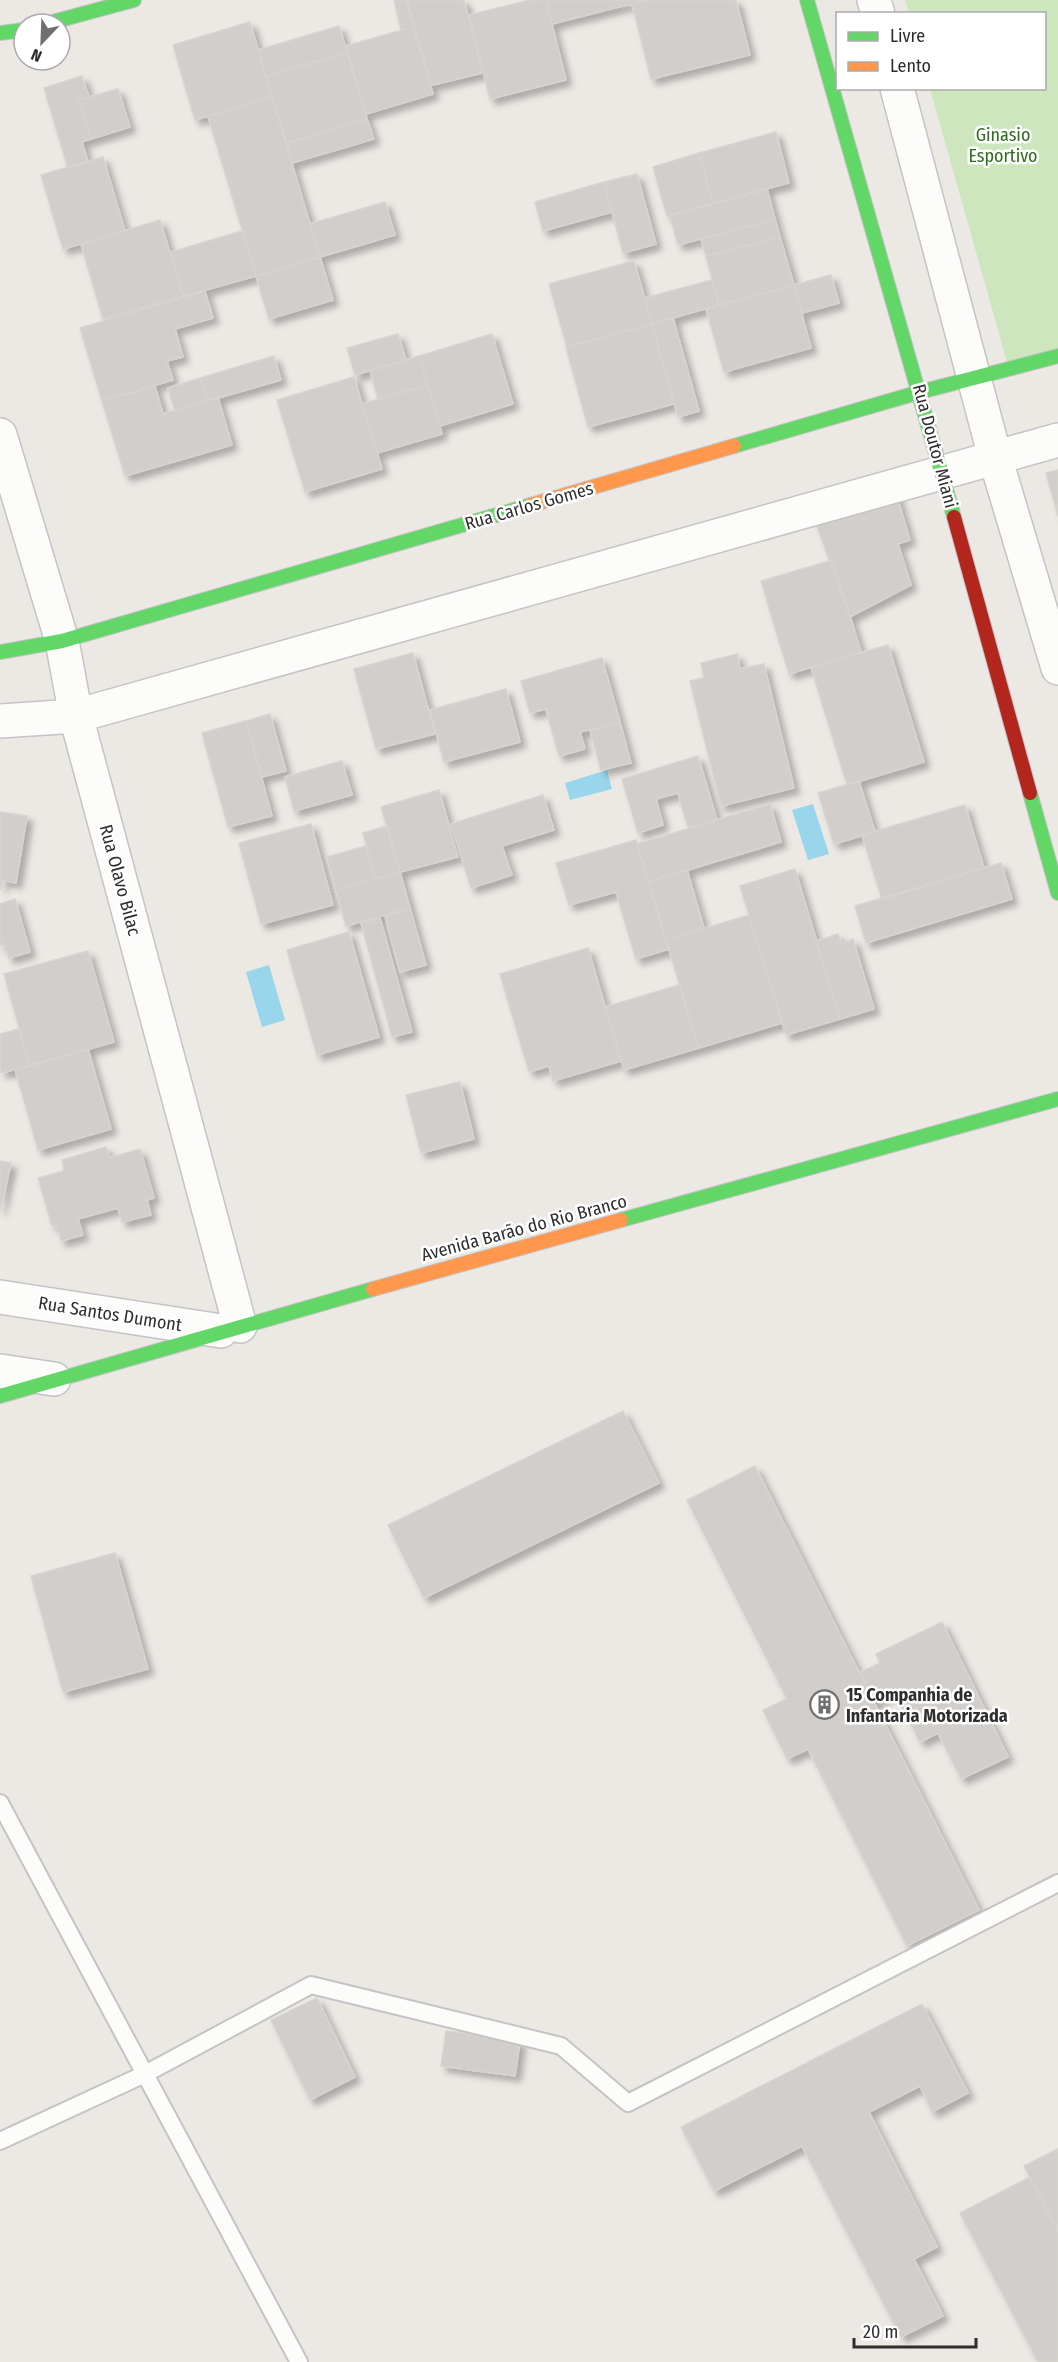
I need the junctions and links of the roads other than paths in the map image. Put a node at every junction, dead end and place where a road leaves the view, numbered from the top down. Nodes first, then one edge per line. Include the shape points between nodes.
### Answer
1 (134, 0) edge
2 (807, 0) edge
3 (72, 17) edge
4 (898, 90) edge
5 (1058, 356) edge
6 (973, 379) junction
7 (921, 392) junction
8 (0, 435) edge
9 (1058, 440) edge
10 (995, 457) junction
11 (942, 471) junction
12 (62, 641) junction
13 (0, 652) edge
14 (1058, 668) edge
15 (75, 716) junction
16 (0, 721) edge
17 (1058, 893) edge
18 (1058, 1099) edge
19 (0, 1297) edge
20 (230, 1328) junction
21 (0, 1371) edge
22 (54, 1380) junction
23 (0, 1396) edge
24 (0, 1803) edge
25 (1058, 1883) edge
26 (145, 2074) junction
27 (0, 2140) edge
28 (299, 2362) edge

1 - 3 street
2 - 7 street, Rua Doutor Miani
4 - 6 street
5 - 6 street, Rua Carlos Gomes
6 - 7 street, Rua Carlos Gomes
6 - 10 street
7 - 11 street, Rua Doutor Miani
7 - 12 street, Rua Carlos Gomes
8 - 12 street, Rua Olavo Bilac
9 - 10 street
10 - 11 street
10 - 14 street
11 - 15 street
11 - 17 street, Rua Doutor Miani
12 - 13 street, Rua Carlos Gomes
12 - 15 street, Rua Olavo Bilac
15 - 16 street
15 - 20 street, Rua Olavo Bilac
18 - 20 street, Avenida Barão do Rio Branco
19 - 20 street, Rua Santos Dumont
20 - 22 street, Avenida Barão do Rio Branco
21 - 22 street
22 - 23 street, Avenida Barão do Rio Branco
24 - 26 lane
25 - 26 lane via 628,2103 561,2046 311,1985
26 - 27 lane
26 - 28 lane

